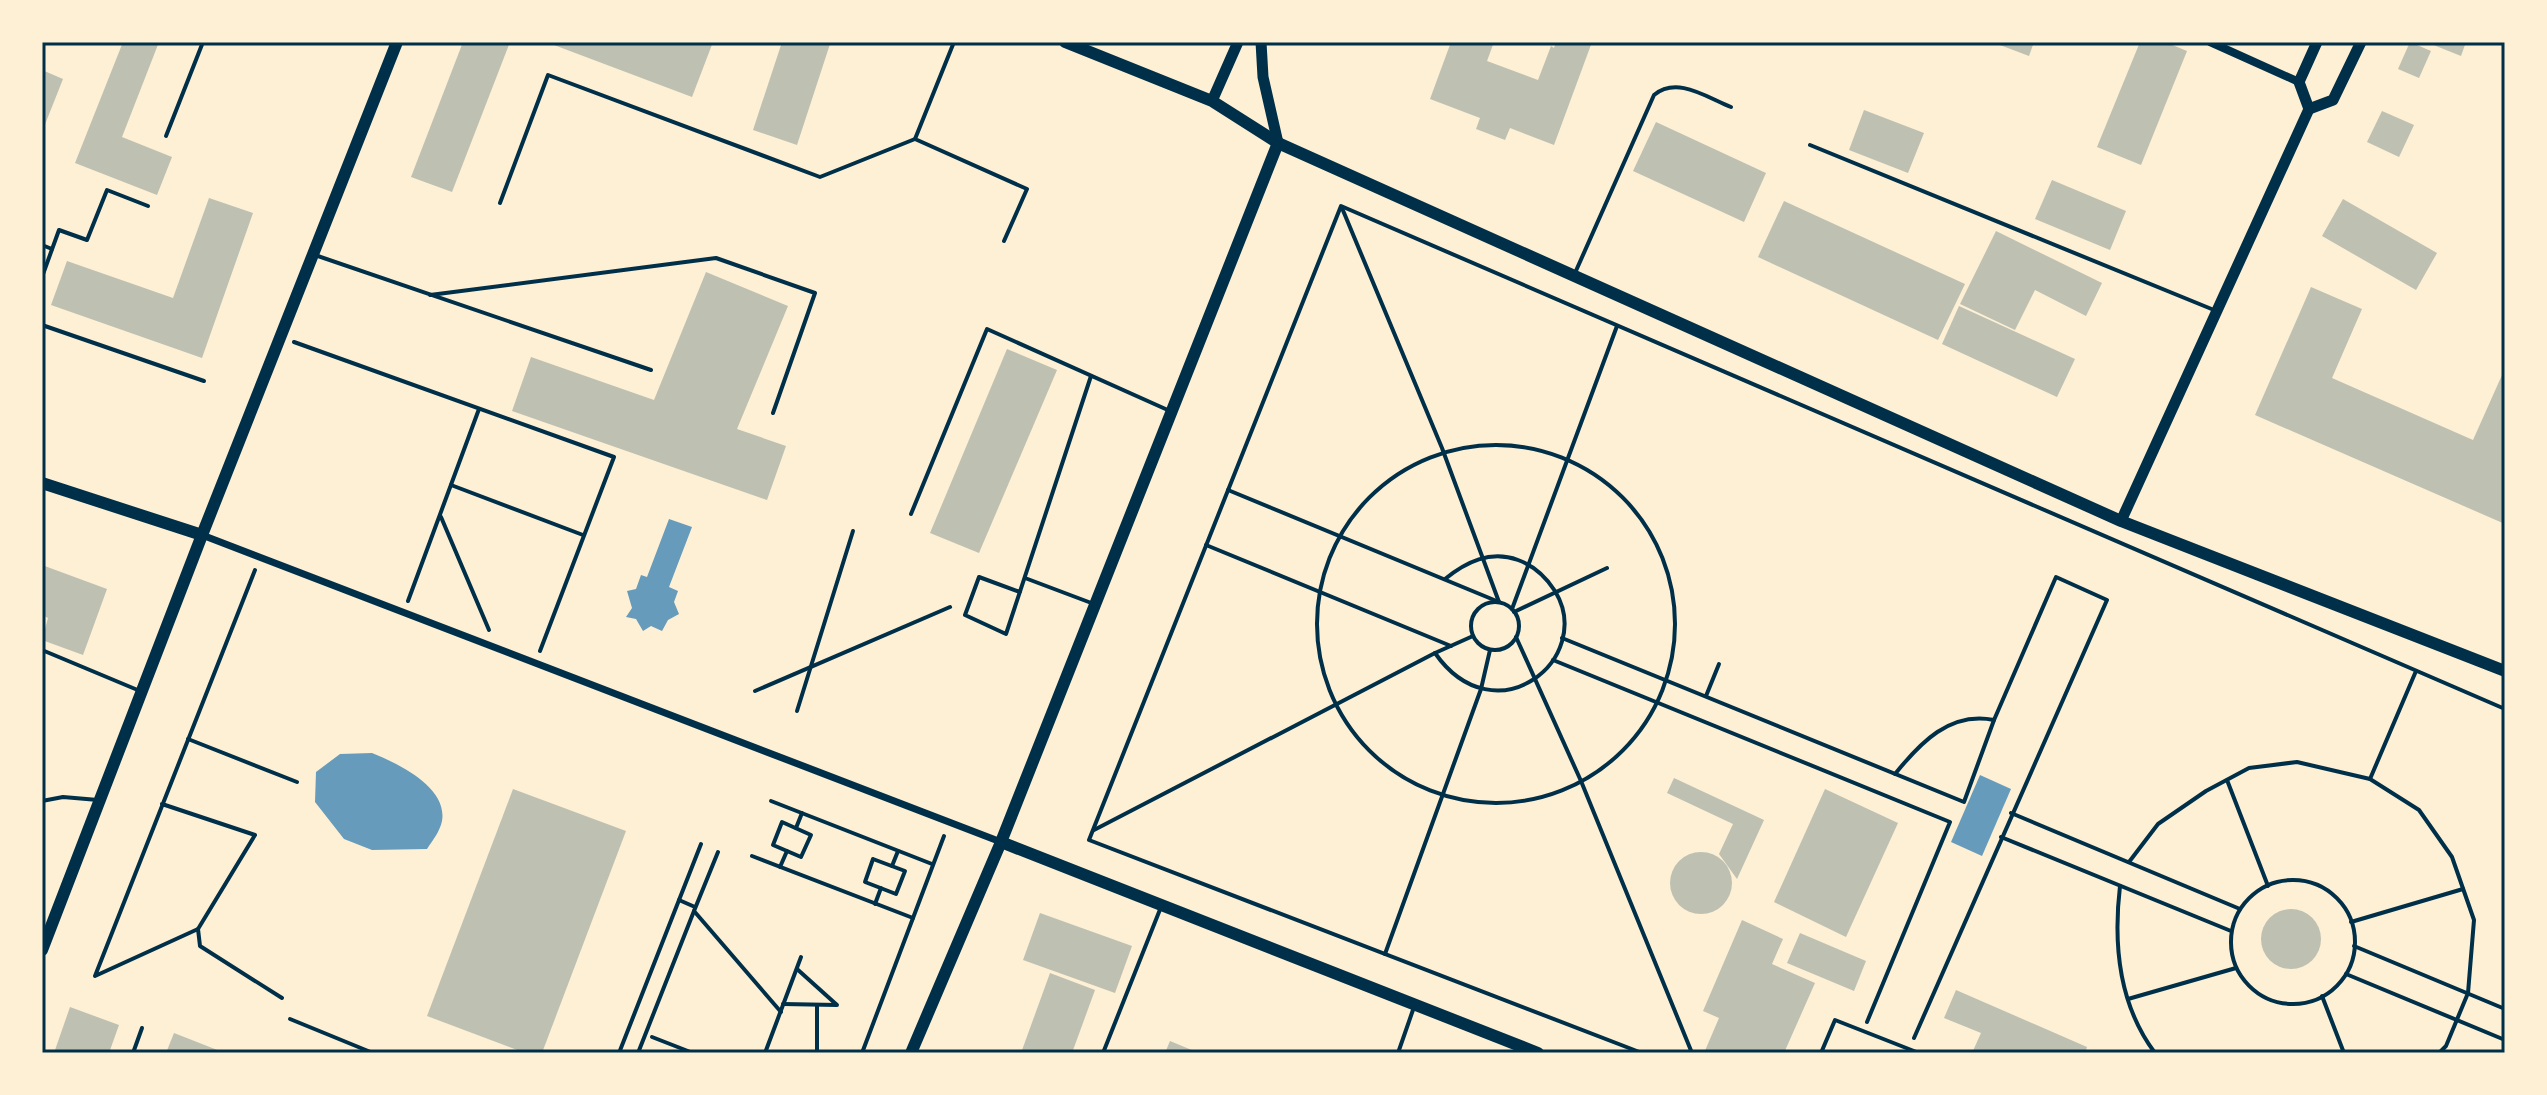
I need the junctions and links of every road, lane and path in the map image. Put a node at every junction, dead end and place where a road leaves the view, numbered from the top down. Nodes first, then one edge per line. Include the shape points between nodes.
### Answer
1 (203, 42) edge
2 (397, 42) edge
3 (954, 42) edge
4 (1065, 42) edge
5 (1238, 42) edge
6 (1261, 42) edge
7 (2210, 42) edge
8 (2317, 42) edge
9 (2361, 42) edge
10 (2299, 82) junction
11 (1212, 101) junction
12 (1731, 107) dead end
13 (2309, 109) junction
14 (166, 136) dead end
15 (915, 139) junction
16 (1278, 143) junction
17 (1810, 145) dead end
18 (500, 203) dead end
19 (148, 206) dead end
20 (1341, 206) junction
21 (1004, 241) dead end
22 (42, 245) edge
23 (52, 249) junction
24 (313, 254) junction
25 (1574, 276) junction
26 (42, 277) edge
27 (430, 295) junction
28 (2217, 311) junction
29 (42, 325) edge
30 (1617, 326) junction
31 (281, 337) junction
32 (651, 370) dead end
33 (1091, 376) junction
34 (204, 381) dead end
35 (479, 409) junction
36 (1172, 412) junction
37 (773, 413) dead end
38 (1442, 448) junction
39 (1568, 459) junction
40 (42, 483) edge
41 (451, 485) junction
42 (1228, 490) junction
43 (440, 514) junction
44 (911, 514) dead end
45 (2121, 521) junction
46 (853, 531) dead end
47 (202, 535) junction
48 (584, 535) junction
49 (1346, 537) junction
50 (1206, 545) junction
51 (1340, 551) dead end
52 (260, 557) junction
53 (1481, 558) junction
54 (1528, 564) junction
55 (1335, 565) dead end
56 (1607, 568) dead end
57 (1025, 578) junction
58 (1445, 579) junction
59 (1020, 592) junction
60 (1555, 592) junction
61 (1324, 593) junction
62 (1499, 602) junction
63 (1095, 605) junction
64 (950, 607) dead end
65 (1513, 610) junction
66 (404, 612) junction
67 (1473, 636) junction
68 (1516, 637) junction
69 (1562, 638) junction
70 (1453, 647) junction
71 (497, 648) junction
72 (42, 650) edge
73 (1490, 650) junction
74 (1435, 653) junction
75 (1553, 660) junction
76 (535, 663) junction
77 (1719, 664) dead end
78 (811, 667) junction
79 (2416, 671) junction
80 (2505, 671) edge
81 (1535, 679) junction
82 (1671, 682) junction
83 (1481, 689) junction
84 (755, 691) dead end
85 (142, 692) junction
86 (1706, 696) junction
87 (1659, 703) junction
88 (1331, 709) junction
89 (2505, 709) edge
90 (797, 711) dead end
91 (1994, 720) junction
92 (188, 739) junction
93 (1895, 774) junction
94 (2370, 779) junction
95 (2227, 780) junction
96 (1581, 781) junction
97 (297, 782) dead end
98 (1442, 796) junction
99 (98, 800) junction
100 (42, 801) edge
101 (771, 801) dead end
102 (162, 804) junction
103 (802, 813) junction
104 (2011, 813) junction
105 (949, 822) junction
106 (796, 828) junction
107 (1092, 831) junction
108 (2001, 837) junction
109 (1001, 842) junction
110 (701, 844) dead end
111 (787, 851) junction
112 (898, 851) junction
113 (718, 852) dead end
114 (752, 856) dead end
115 (2129, 862) junction
116 (933, 865) junction
117 (892, 866) junction
118 (780, 867) junction
119 (2120, 886) junction
120 (2268, 886) junction
121 (881, 888) junction
122 (2463, 889) junction
123 (679, 900) junction
124 (875, 904) junction
125 (1161, 905) junction
126 (694, 909) junction
127 (2240, 909) junction
128 (913, 918) junction
129 (2351, 922) junction
130 (198, 929) junction
131 (2231, 931) junction
132 (2354, 946) junction
133 (42, 950) edge
134 (1385, 954) junction
135 (801, 957) dead end
136 (2236, 968) junction
137 (797, 969) junction
138 (2346, 974) junction
139 (2468, 993) junction
140 (2322, 996) junction
141 (282, 998) dead end
142 (2128, 999) junction
143 (783, 1004) junction
144 (817, 1005) junction
145 (1414, 1005) junction
146 (2505, 1009) edge
147 (781, 1012) junction
148 (290, 1019) dead end
149 (2457, 1020) junction
150 (142, 1028) dead end
151 (1863, 1031) junction
152 (652, 1037) dead end
153 (2505, 1040) edge
154 (1909, 1049) junction
155 (133, 1053) edge
156 (373, 1053) edge
157 (619, 1053) edge
158 (638, 1053) edge
159 (693, 1053) edge
160 (765, 1053) edge
161 (817, 1053) edge
162 (862, 1053) edge
163 (911, 1053) edge
164 (1103, 1053) edge
165 (1398, 1053) edge
166 (1538, 1053) edge
167 (1642, 1053) edge
168 (1692, 1053) edge
169 (1821, 1053) edge
170 (1919, 1053) edge
171 (2155, 1053) edge
172 (2344, 1053) edge
173 (2439, 1053) edge

1 - 14 lane
2 - 24 main road
3 - 15 lane
4 - 11 main road
5 - 11 street
6 - 16 street
7 - 10 street
8 - 10 street
9 - 13 street via 2333,100
10 - 13 street
11 - 16 main road
12 - 25 lane via 1679,86 1664,87 1654,95
13 - 28 street
15 - 18 lane via 820,177 548,75
15 - 21 lane via 1027,189
16 - 25 main road
16 - 36 main road
17 - 28 lane
19 - 23 lane via 107,190 87,240 59,230
20 - 30 path
20 - 38 path
20 - 42 path
22 - 23 lane
23 - 26 lane
24 - 27 lane
24 - 31 main road
25 - 45 main road
27 - 32 lane
27 - 37 lane via 716,258 815,293
28 - 45 street
29 - 34 lane
30 - 39 path
30 - 79 path
31 - 35 path
31 - 47 main road
33 - 36 lane
33 - 44 lane via 987,329
33 - 57 lane
35 - 41 path
35 - 48 path via 614,457
36 - 63 main road
38 - 39 path via 1505,445
38 - 49 path via 1391,474 1355,512
38 - 53 path
39 - 54 path
39 - 82 path via 1622,495 1663,556 1676,626
40 - 47 main road
41 - 43 path
41 - 48 path
42 - 49 path
42 - 50 path
43 - 66 path
43 - 71 path
45 - 80 main road
46 - 78 path
47 - 52 street
47 - 85 main road
48 - 76 path
49 - 51 path
49 - 58 path
50 - 61 path
50 - 107 path
52 - 66 street
52 - 92 path
53 - 54 path via 1498,556
53 - 58 path
53 - 62 path
54 - 60 path
54 - 65 path
55 - 61 path
56 - 60 path
57 - 59 lane
57 - 63 lane
58 - 62 path
59 - 59 lane via 1006,634 965,615 979,577
60 - 65 path
60 - 69 path via 1564,620
61 - 70 path
61 - 88 path via 1315,652
62 - 65 path
62 - 67 path via 1475,612
63 - 109 main road
64 - 78 path
65 - 68 path via 1519,624
66 - 71 street
67 - 70 path
67 - 73 path
68 - 73 path via 1506,648
68 - 81 path
69 - 75 path
69 - 82 path
70 - 74 path
71 - 76 street
72 - 85 lane
73 - 83 path
74 - 83 path via 1462,682
74 - 88 path
75 - 81 path
75 - 87 path
76 - 105 street
77 - 86 path
78 - 84 path
78 - 90 path
79 - 89 path
79 - 94 path
81 - 83 path via 1518,688
81 - 96 path
82 - 86 path
82 - 87 path
83 - 98 path
85 - 99 main road
86 - 93 path
87 - 96 path via 1638,739
87 - 151 path via 1950,822
88 - 98 path via 1368,750 1400,775
88 - 107 path
91 - 93 path via 1949,724 1917,747
91 - 93 path via 1964,802
91 - 104 path via 2056,577 2107,600
92 - 97 path
92 - 102 path
94 - 95 path via 2297,762 2249,768
94 - 122 path via 2419,810 2452,857
95 - 115 path via 2158,824
95 - 120 path
96 - 98 path via 1529,800 1477,804
96 - 168 path
98 - 134 path
99 - 100 lane
99 - 133 main road
101 - 103 path
102 - 130 path via 255,835
102 - 130 path via 95,976
103 - 106 path
103 - 112 path
104 - 108 path
104 - 115 path
105 - 109 street
105 - 116 path
106 - 111 path via 782,822 773,845
106 - 111 path via 811,835 801,857
107 - 134 path via 1089,840
108 - 119 path
108 - 154 path
109 - 125 main road
109 - 163 main road
110 - 123 path
111 - 118 path
112 - 116 path
112 - 117 path
113 - 126 path
114 - 118 path
115 - 127 path
116 - 128 path
117 - 121 path via 905,871 896,894
117 - 121 path via 873,859 865,882
118 - 124 path
119 - 131 path
119 - 142 path via 2119,971
120 - 127 path
120 - 129 path via 2295,880 2316,884 2334,896
121 - 124 path
122 - 129 path
122 - 139 path via 2474,920
123 - 126 path
123 - 157 path
124 - 128 path
125 - 145 main road
125 - 164 lane
126 - 147 path
126 - 158 path
127 - 131 path
128 - 162 path
129 - 132 path
130 - 141 path via 200,946
131 - 136 path
132 - 138 path
132 - 139 path
134 - 167 path
135 - 137 path
136 - 140 path via 2252,990 2271,1001 2292,1005
136 - 142 path
137 - 143 path
137 - 144 path via 837,1005
138 - 140 path
138 - 149 path
139 - 146 path
139 - 149 path
140 - 172 path
142 - 171 path via 2138,1030
143 - 144 path
143 - 147 path
144 - 161 path
145 - 165 lane
145 - 166 main road
147 - 160 path
148 - 156 lane
149 - 153 path
149 - 173 path
150 - 155 lane
151 - 154 lane
151 - 169 lane via 1835,1020
152 - 159 path
154 - 170 lane

